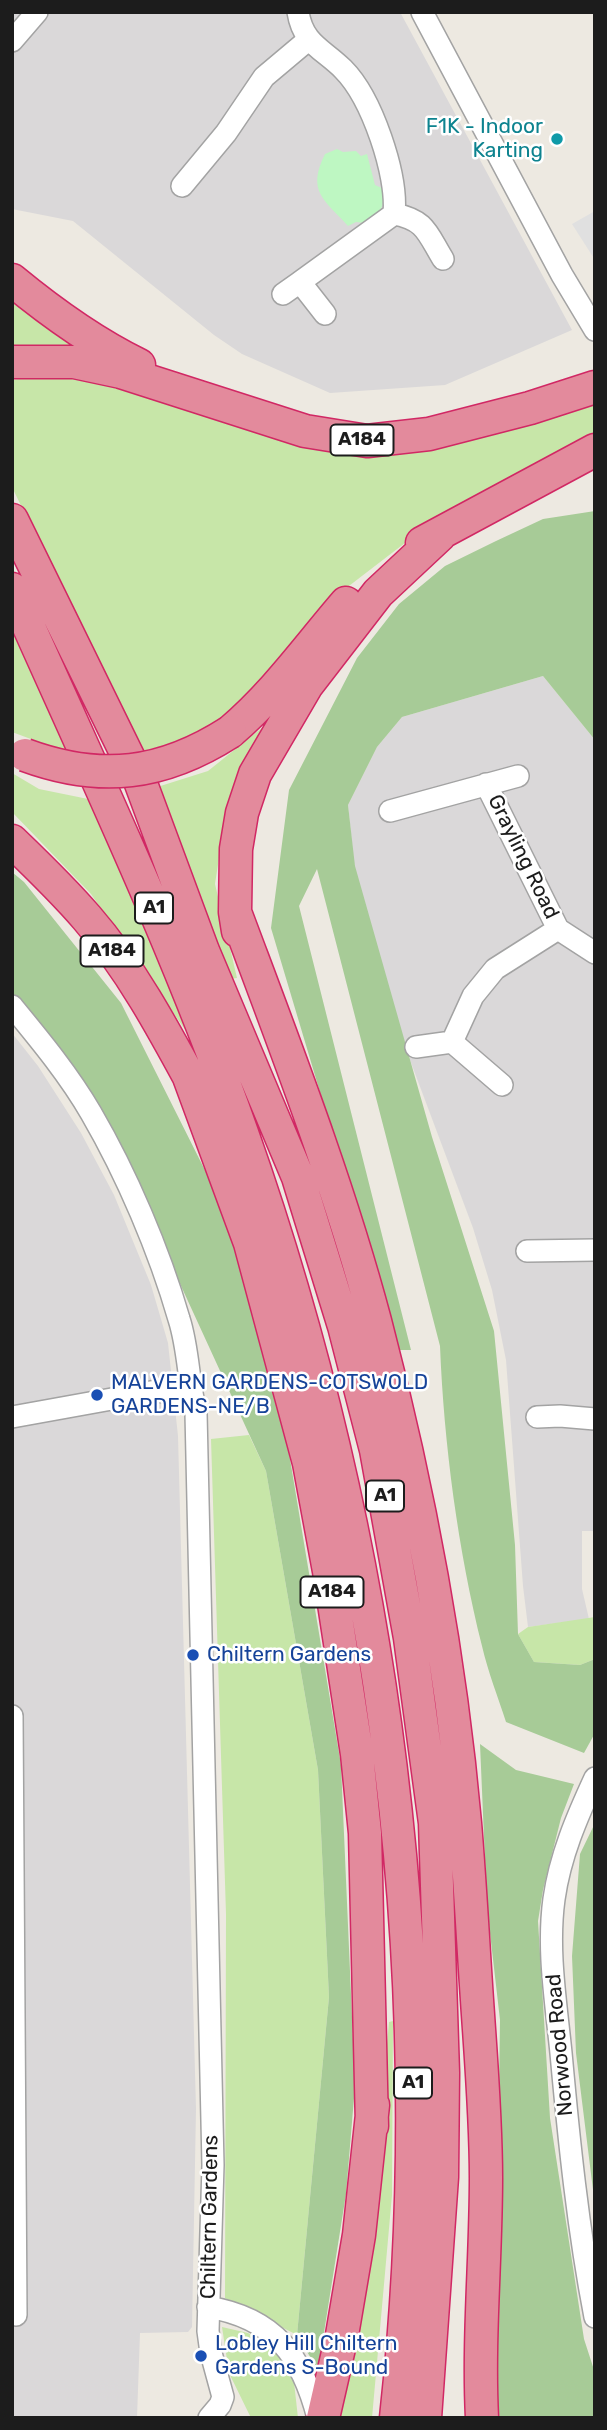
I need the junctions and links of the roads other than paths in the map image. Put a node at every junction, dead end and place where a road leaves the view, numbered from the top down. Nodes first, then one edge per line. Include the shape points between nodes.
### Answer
1 (37, 12) edge
2 (298, 12) edge
3 (422, 12) edge
4 (308, 40) junction
5 (12, 41) edge
6 (182, 186) dead end
7 (394, 214) junction
8 (443, 259) dead end
9 (12, 280) edge
10 (325, 314) dead end
11 (595, 330) edge
12 (25, 362) edge
13 (595, 387) edge
14 (198, 395) junction
15 (595, 450) edge
16 (12, 520) edge
17 (440, 535) junction
18 (12, 589) edge
19 (19, 751) edge
20 (518, 776) dead end
21 (486, 784) junction
22 (390, 811) dead end
23 (12, 841) edge
24 (234, 912) junction
25 (558, 929) junction
26 (595, 953) edge
27 (12, 1006) edge
28 (452, 1042) junction
29 (416, 1046) dead end
30 (189, 1077) junction
31 (502, 1085) dead end
32 (298, 1177) junction
33 (276, 1235) junction
34 (595, 1250) edge
35 (527, 1251) dead end
36 (192, 1400) junction
37 (12, 1417) edge
38 (537, 1417) dead end
39 (595, 1419) edge
40 (12, 1716) edge
41 (387, 1749) junction
42 (595, 1778) edge
43 (435, 1823) junction
44 (475, 1980) junction
45 (372, 2126) junction
46 (14, 2178) edge
47 (208, 2307) junction
48 (16, 2315) dead end
49 (595, 2316) edge
50 (223, 2397) junction
51 (209, 2418) edge
52 (235, 2418) edge
53 (321, 2418) edge
54 (396, 2418) edge
55 (425, 2418) edge
56 (482, 2418) edge

1 - 5 street
2 - 4 street
3 - 11 street
4 - 6 street via 264,77
4 - 7 street via 344,70 365,97 393,178
7 - 8 street via 413,218 422,226
7 - 10 street via 292,288
9 - 14 highway, A184 via 53,314 109,350
12 - 14 highway, A184 via 74,362
13 - 14 highway, A184 via 429,434 367,441 305,431
15 - 17 highway, A1
16 - 32 highway, A1 via 140,781 203,951
17 - 19 highway, A1, bridge via 403,553 359,587 253,713 208,746 183,758 131,771 77,770
17 - 24 highway, A1 via 378,593 307,685 273,740 242,813
18 - 33 highway, A1 via 183,974
20 - 21 street
21 - 22 street
21 - 25 street, Grayling Road
23 - 30 highway, A184 via 109,946
24 - 32 highway, A1
24 - 44 highway via 343,1215 406,1449 456,1742
25 - 26 street, Grayling Road
25 - 28 street via 495,969 473,996
27 - 36 street, Chiltern Gardens via 90,1111 152,1239 182,1330
28 - 29 street
28 - 31 street
30 - 33 highway, A184
30 - 45 highway, A184 via 250,1243 309,1463 329,1571 365,1833
32 - 43 highway, A1 via 376,1450 410,1638
33 - 41 highway, A1 via 307,1336 352,1528
34 - 35 street
36 - 37 street via 156,1391
36 - 47 street, Chiltern Gardens via 197,1427 213,2165
38 - 39 street
40 - 46 street
41 - 45 highway, A1 via 384,1961
41 - 54 highway, A1 via 414,2072 413,2177
42 - 49 street, Norwood Road via 561,1867 551,1941 569,2143
43 - 44 highway, A1
43 - 55 highway, A1 via 442,2177
44 - 56 highway, A1 via 486,2179
45 - 53 highway, A1 via 342,2335
46 - 48 street
47 - 50 street, Chiltern Gardens via 211,2353
47 - 53 street via 255,2322 285,2344
50 - 51 street
50 - 52 street, Chiltern Gardens

